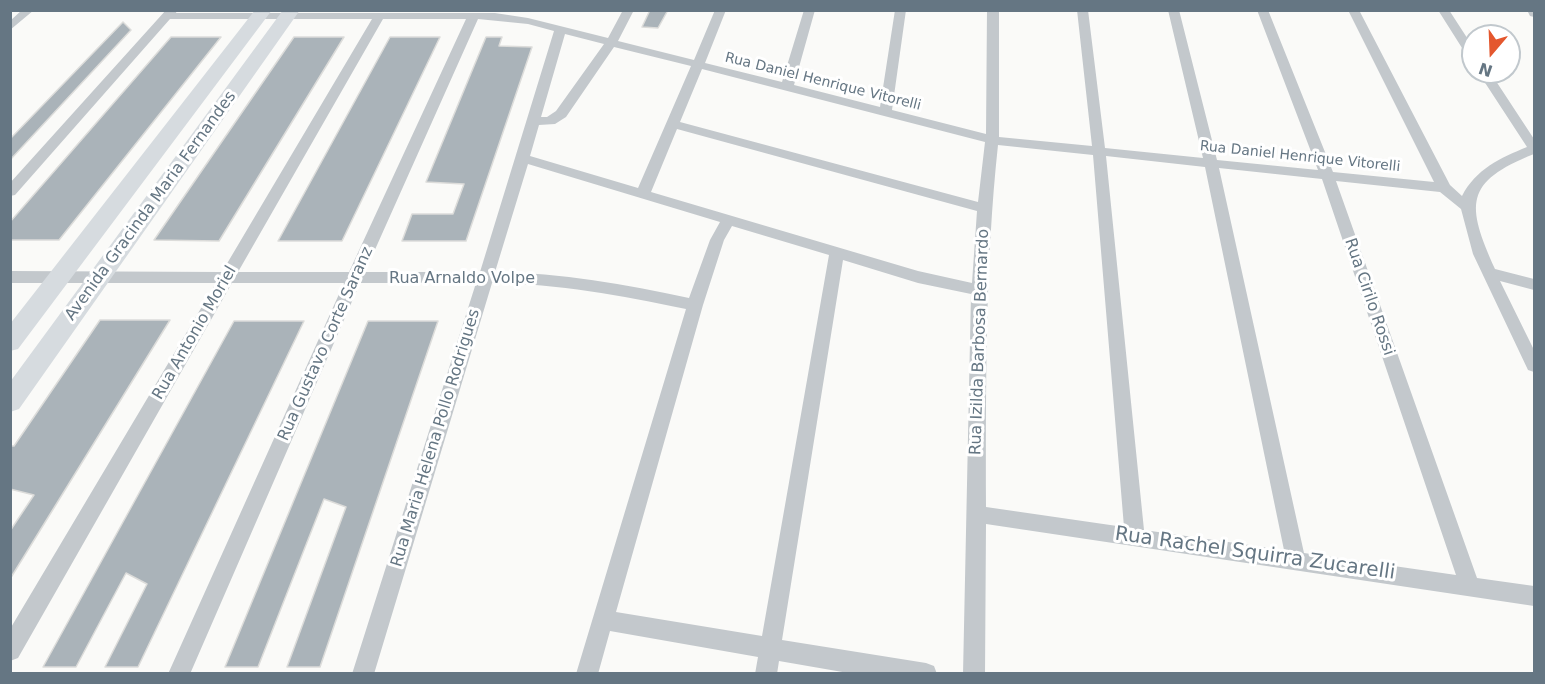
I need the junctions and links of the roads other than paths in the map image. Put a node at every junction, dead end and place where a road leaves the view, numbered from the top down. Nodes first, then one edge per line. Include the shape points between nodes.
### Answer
1 (29, 10) edge
2 (629, 10) edge
3 (721, 10) edge
4 (810, 10) edge
5 (901, 10) edge
6 (993, 10) edge
7 (1082, 10) edge
8 (1173, 10) edge
9 (1262, 10) edge
10 (1353, 10) edge
11 (1443, 10) edge
12 (170, 13) edge
13 (263, 13) edge
14 (290, 13) edge
15 (380, 15) junction
16 (474, 15) junction
17 (532, 16) edge
18 (10, 27) edge
19 (560, 30) junction
20 (1461, 38) edge
21 (611, 43) junction
22 (697, 65) junction
23 (1492, 84) edge
24 (787, 87) junction
25 (885, 113) junction
26 (533, 121) junction
27 (674, 124) junction
28 (992, 140) junction
29 (1534, 149) edge
30 (1099, 151) junction
31 (523, 158) junction
32 (1211, 162) junction
33 (1327, 175) junction
34 (1444, 189) junction
35 (10, 192) edge
36 (643, 194) junction
37 (1467, 207) junction
38 (984, 208) junction
39 (729, 219) junction
40 (837, 252) junction
41 (1489, 273) junction
42 (10, 277) edge
43 (60, 277) junction
44 (485, 277) junction
45 (100, 278) junction
46 (227, 278) junction
47 (354, 279) junction
48 (1534, 284) edge
49 (979, 290) junction
50 (695, 305) junction
51 (10, 342) edge
52 (1534, 365) edge
53 (10, 402) edge
54 (975, 514) junction
55 (1135, 536) junction
56 (1296, 560) junction
57 (1470, 586) junction
58 (1534, 596) edge
59 (603, 620) junction
60 (771, 647) junction
61 (10, 650) edge
62 (179, 674) edge
63 (363, 674) edge
64 (587, 674) edge
65 (766, 674) edge
66 (926, 674) edge
67 (974, 674) edge

1 - 18 street
2 - 21 street
3 - 22 street
4 - 24 street
5 - 25 street
6 - 28 street, Rua Izilda Barbosa Bernardo
7 - 30 street
8 - 32 street
9 - 33 street, Rua Cirilo Rossi
10 - 34 street
11 - 20 street
12 - 13 street, Rua Daniel Henrique Vitorelli
12 - 35 street
13 - 14 street, Rua Daniel Henrique Vitorelli
13 - 43 street, Avenida Gracinda Maria Fernandes
14 - 15 street, Rua Daniel Henrique Vitorelli
14 - 45 street, Avenida Gracinda Maria Fernandes
15 - 16 street, Rua Daniel Henrique Vitorelli
15 - 46 street, Rua Antonio Moriel
16 - 17 street, Rua Daniel Henrique Vitorelli
16 - 47 street, Rua Gustavo Corte Saranz
17 - 19 street, Rua Daniel Henrique Vitorelli
19 - 21 street, Rua Daniel Henrique Vitorelli
19 - 26 street, Rua Maria Helena Pollo Rodrigues
21 - 22 street, Rua Daniel Henrique Vitorelli
21 - 26 street via 561,114 550,121
22 - 24 street, Rua Daniel Henrique Vitorelli
22 - 27 street
23 - 29 street
24 - 25 street, Rua Daniel Henrique Vitorelli
25 - 28 street, Rua Daniel Henrique Vitorelli
26 - 31 street, Rua Maria Helena Pollo Rodrigues
27 - 36 street
27 - 38 street
28 - 30 street, Rua Daniel Henrique Vitorelli
28 - 38 street, Rua Izilda Barbosa Bernardo
29 - 37 street via 1484,174 1474,186
30 - 32 street, Rua Daniel Henrique Vitorelli
30 - 55 street
31 - 36 street
31 - 44 street, Rua Maria Helena Pollo Rodrigues
32 - 33 street, Rua Daniel Henrique Vitorelli
32 - 56 street
33 - 34 street, Rua Daniel Henrique Vitorelli
33 - 57 street, Rua Cirilo Rossi
34 - 37 street
36 - 39 street
37 - 41 street
38 - 49 street, Rua Izilda Barbosa Bernardo
39 - 40 street
39 - 50 street via 717,240
40 - 49 street via 918,277
40 - 60 street
41 - 48 street
41 - 52 street
42 - 43 street, Rua Arnaldo Volpe
43 - 45 street, Rua Arnaldo Volpe
43 - 51 street, Avenida Gracinda Maria Fernandes
44 - 47 street, Rua Arnaldo Volpe
44 - 50 street, Rua Arnaldo Volpe via 568,280
44 - 63 street, Rua Maria Helena Pollo Rodrigues
45 - 46 street, Rua Arnaldo Volpe
45 - 53 street, Avenida Gracinda Maria Fernandes
46 - 47 street, Rua Arnaldo Volpe
46 - 61 street, Rua Antonio Moriel
47 - 62 street, Rua Gustavo Corte Saranz
49 - 54 street, Rua Izilda Barbosa Bernardo
50 - 59 street
54 - 55 street, Rua Rachel Squirra Zucarelli
54 - 67 street, Rua Izilda Barbosa Bernardo
55 - 56 street, Rua Rachel Squirra Zucarelli
56 - 57 street, Rua Rachel Squirra Zucarelli
57 - 58 street, Rua Rachel Squirra Zucarelli
59 - 60 street
59 - 64 street
60 - 65 street
60 - 66 street

